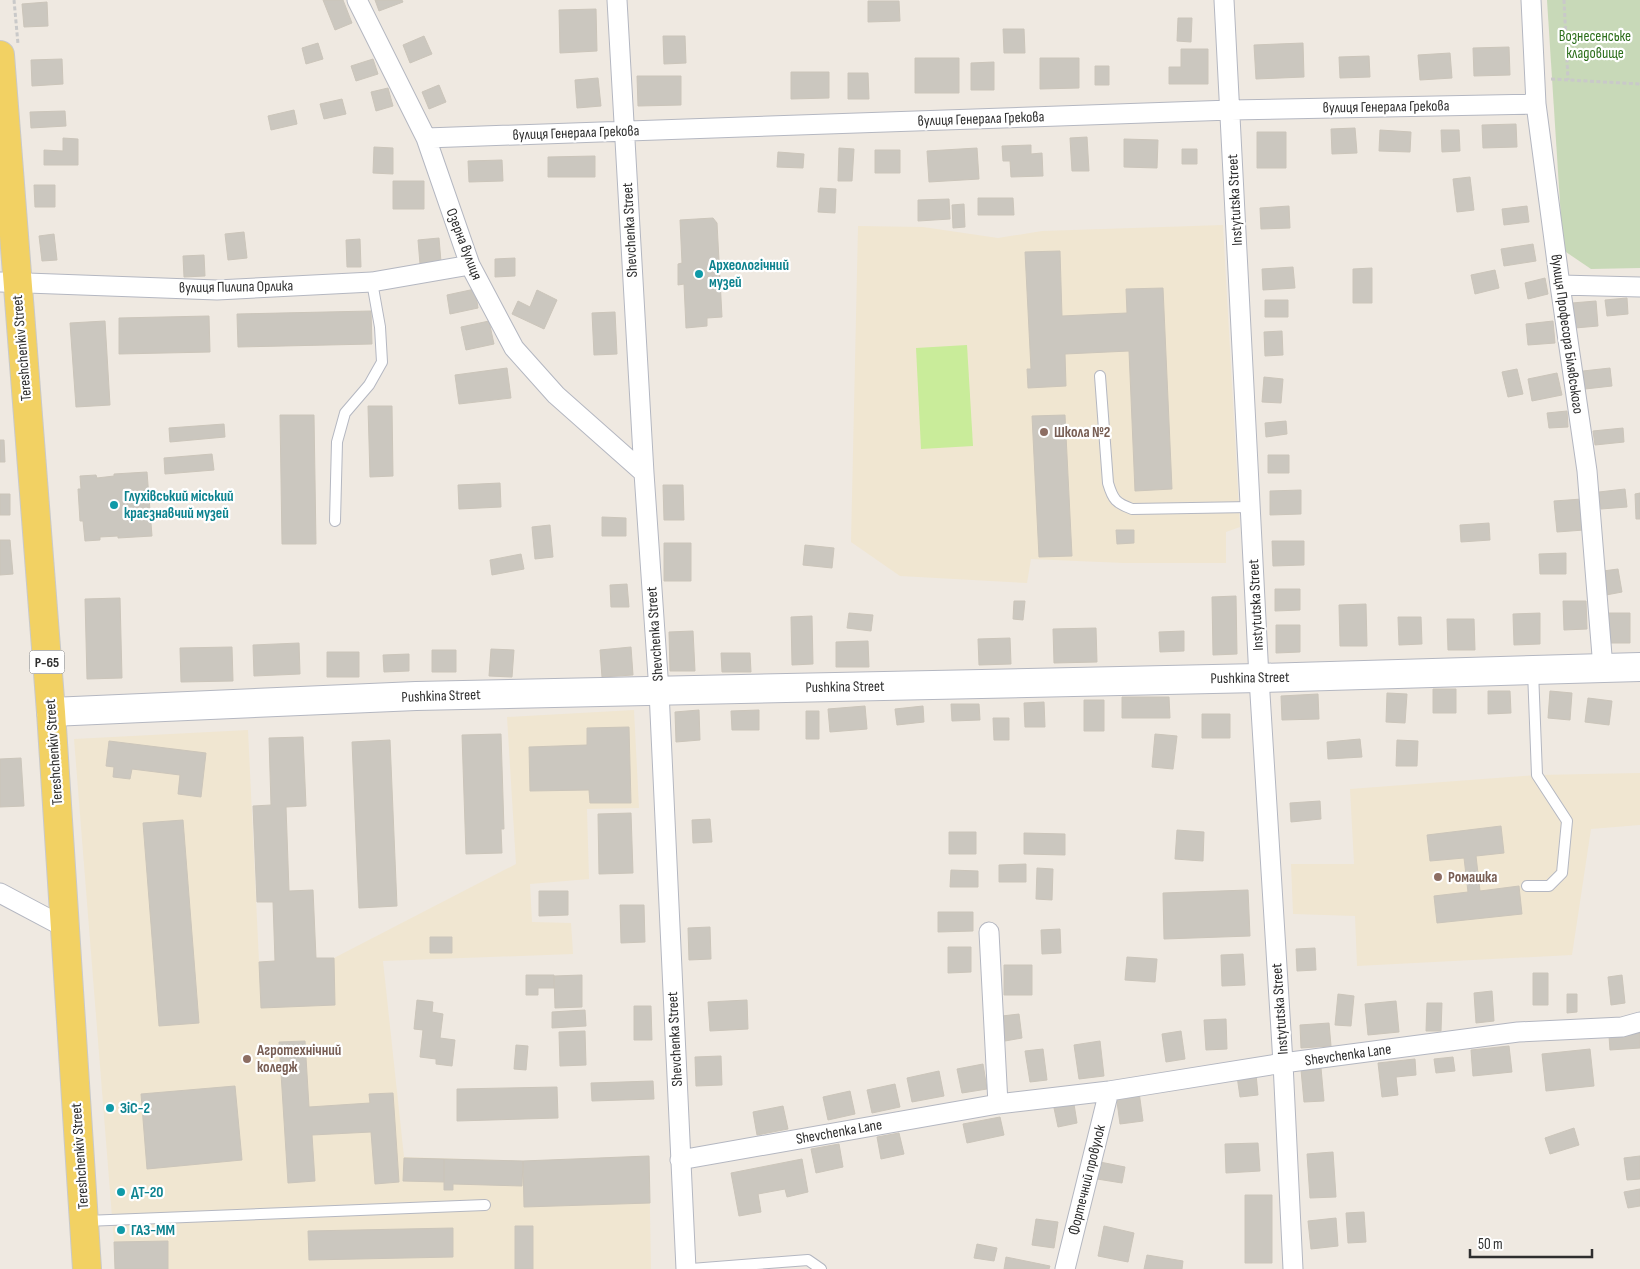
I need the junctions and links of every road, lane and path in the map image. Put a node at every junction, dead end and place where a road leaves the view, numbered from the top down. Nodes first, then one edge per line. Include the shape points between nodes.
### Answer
1 (357, 0) edge
2 (617, 0) edge
3 (1224, 0) edge
4 (1531, 0) edge
5 (1564, 0) edge
6 (0, 55) edge
7 (1535, 79) junction
8 (1568, 80) junction
9 (1640, 84) edge
10 (1536, 104) junction
11 (1231, 110) junction
12 (625, 131) junction
13 (426, 138) junction
14 (470, 265) junction
15 (8, 282) edge
16 (372, 282) junction
17 (1560, 285) junction
18 (1640, 287) edge
19 (1100, 376) dead end
20 (644, 473) junction
21 (1251, 507) junction
22 (335, 521) dead end
23 (1640, 666) edge
24 (1603, 668) junction
25 (1534, 670) junction
26 (1259, 678) junction
27 (659, 691) junction
28 (51, 712) junction
29 (1527, 886) dead end
30 (0, 894) edge
31 (66, 928) junction
32 (989, 932) dead end
33 (1640, 1022) edge
34 (1283, 1063) junction
35 (1108, 1091) junction
36 (998, 1104) junction
37 (680, 1160) junction
38 (485, 1205) dead end
39 (84, 1221) junction
40 (87, 1269) edge
41 (686, 1269) edge
42 (691, 1269) edge
43 (821, 1269) edge
44 (1065, 1269) edge
45 (1293, 1269) edge

1 - 13 street, Озерна вулиця
2 - 12 street, Shevchenka Street
3 - 11 street, Instytutska Street
4 - 7 street, вулиця Професора Білявського
5 - 8 path
6 - 15 main road, Tereshchenkiv Street / Р-65
7 - 8 path
7 - 10 street, вулиця Професора Білявського
8 - 9 path
10 - 11 street, вулиця Генерала Грекова
10 - 17 street, вулиця Професора Білявського
11 - 12 street, вулиця Генерала Грекова
11 - 21 street, Instytutska Street
12 - 13 street, вулиця Генерала Грекова
12 - 20 street, Shevchenka Street
13 - 14 street, Озерна вулиця
14 - 16 street, вулиця Пилипа Орлика
14 - 20 street, Озерна вулиця via 514,348 556,395
15 - 16 street, вулиця Пилипа Орлика via 217,290
15 - 28 main road, Tereshchenkiv Street / Р-65
16 - 22 lane via 382,362 369,385 345,413 337,442
17 - 18 street
17 - 24 street, вулиця Професора Білявського via 1587,471
19 - 21 lane via 1108,483 1117,504 1132,509
20 - 27 street, Shevchenka Street
21 - 26 street, Instytutska Street
23 - 24 street, Pushkina Street
24 - 25 street, Pushkina Street
25 - 26 street, Pushkina Street
25 - 29 lane via 1537,775 1567,821 1562,872 1549,886
26 - 27 street, Pushkina Street
26 - 34 street, Instytutska Street
27 - 28 street, Pushkina Street via 416,696
27 - 37 street, Shevchenka Street
28 - 31 main road, Tereshchenkiv Street / Р-65
30 - 31 street
31 - 39 main road, Tereshchenkiv Street / Р-65
32 - 36 street
33 - 34 street, Shevchenka Lane via 1622,1027 1518,1032
34 - 35 street, Shevchenka Lane
34 - 45 street, Instytutska Street
35 - 36 street, Shevchenka Lane
35 - 44 street, Фортечний провулок
36 - 37 street, Shevchenka Lane
37 - 41 street, Shevchenka Street
38 - 39 lane
39 - 40 main road, Tereshchenkiv Street / Р-65
42 - 43 lane via 808,1260

